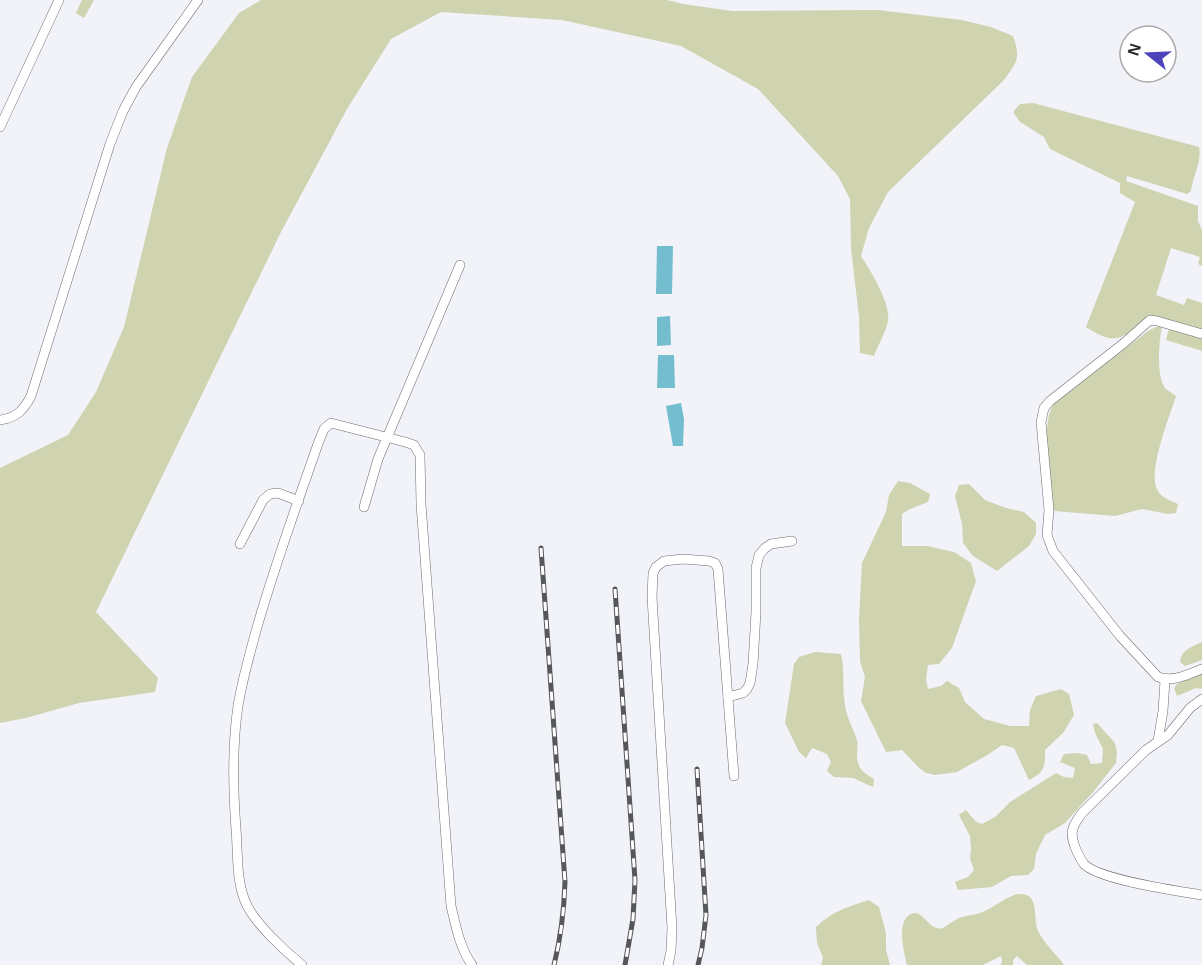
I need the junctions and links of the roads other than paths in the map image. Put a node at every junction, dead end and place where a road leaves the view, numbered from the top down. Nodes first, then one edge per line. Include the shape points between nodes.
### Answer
1 (59, 0) edge
2 (198, 0) edge
3 (0, 127) edge
4 (460, 265) dead end
5 (1202, 334) edge
6 (0, 420) edge
7 (388, 437) junction
8 (299, 501) junction
9 (364, 507) dead end
10 (792, 542) dead end
11 (240, 544) dead end
12 (1202, 669) edge
13 (1166, 680) junction
14 (728, 697) junction
15 (1202, 699) edge
16 (1158, 741) junction
17 (734, 776) dead end
18 (1202, 895) edge
19 (302, 965) edge
20 (472, 965) edge
21 (668, 965) edge

1 - 3 street
2 - 6 street via 123,111 31,396 18,414
4 - 7 street
5 - 13 street via 1150,321 1050,400 1041,422 1049,510 1047,535 1053,550 1120,636 1158,677
7 - 8 street via 331,423 321,435
7 - 9 street
7 - 20 street via 414,445 420,455 451,906 462,948
8 - 11 street via 270,494
8 - 19 street via 243,679 235,735 235,807 238,866 245,903 253,917
10 - 14 street via 771,544 759,555 750,683 743,693
12 - 13 street
13 - 16 street
14 - 17 street
14 - 21 street via 718,569 709,561 664,561 653,573 652,597 672,928
15 - 16 street
16 - 18 street via 1082,813 1072,836 1076,850 1085,865 1101,873

